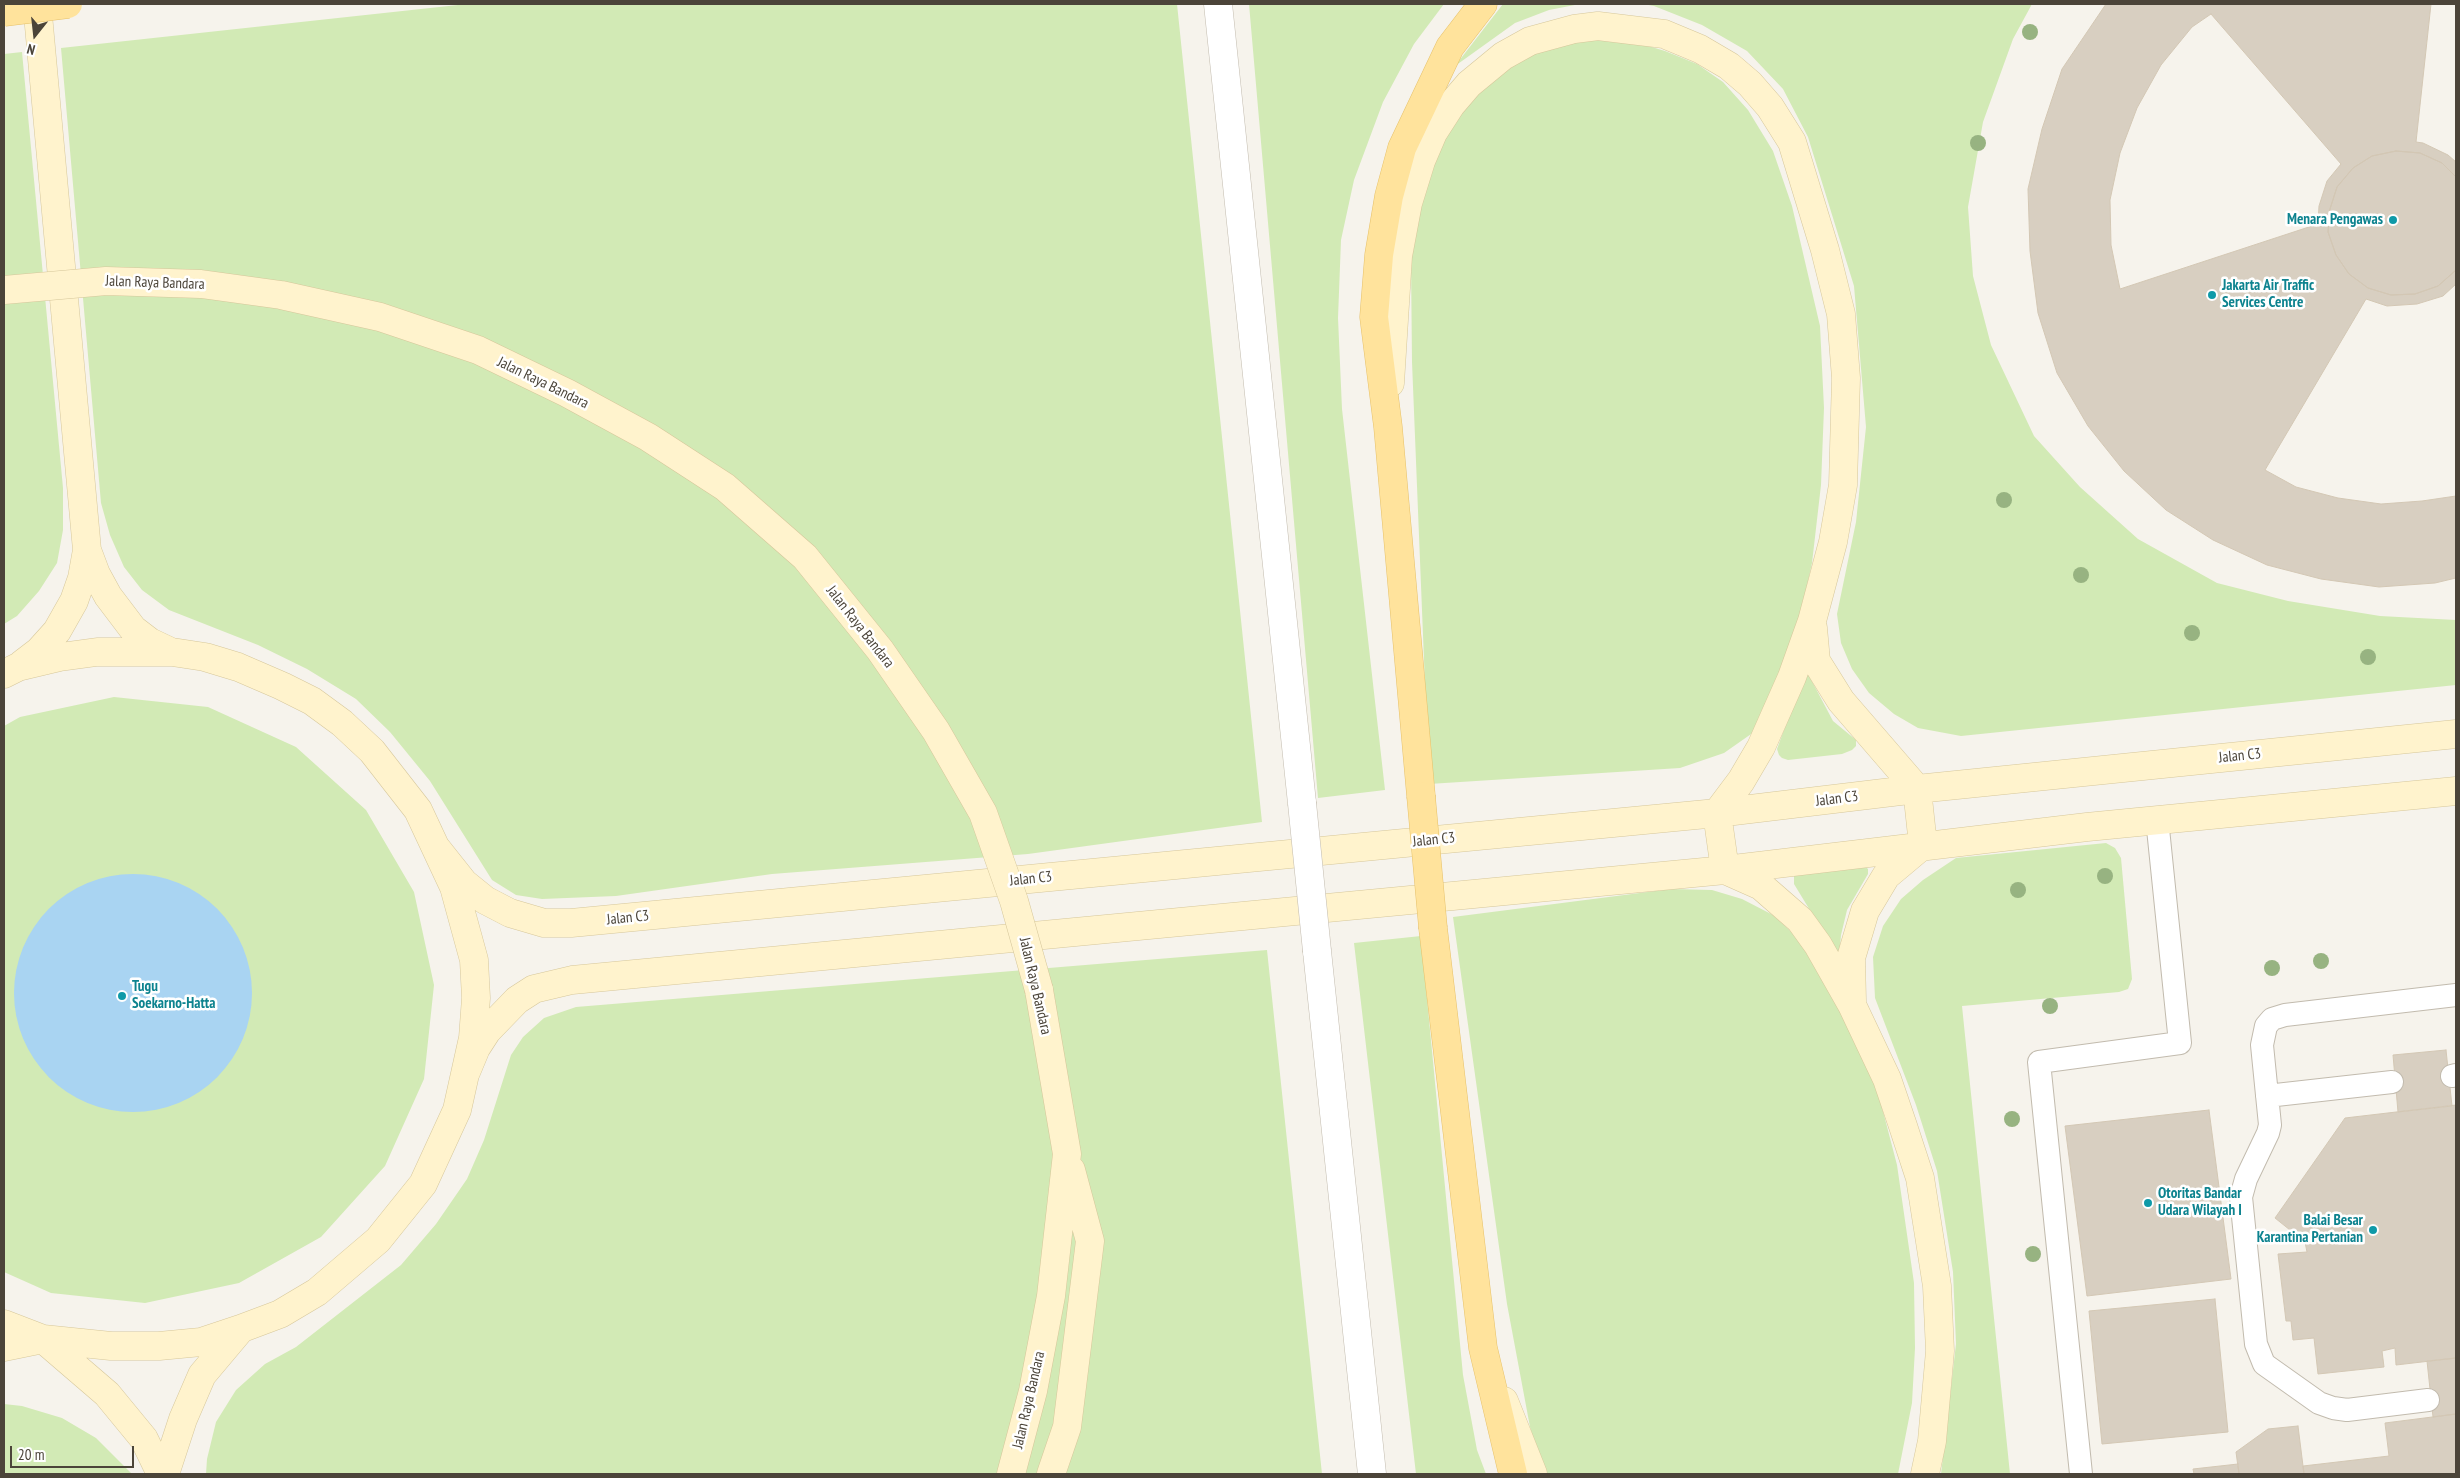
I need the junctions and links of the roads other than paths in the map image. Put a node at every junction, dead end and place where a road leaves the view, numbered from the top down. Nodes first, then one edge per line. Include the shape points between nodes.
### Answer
1 (38, 4) edge
2 (68, 4) edge
3 (72, 4) edge
4 (1218, 4) edge
5 (1483, 4) edge
6 (4, 12) edge
7 (4, 290) edge
8 (1388, 427) junction
9 (87, 550) junction
10 (1812, 621) junction
11 (172, 652) junction
12 (9, 669) edge
13 (2456, 734) edge
14 (1917, 789) junction
15 (2454, 793) edge
16 (1718, 812) junction
17 (2157, 819) junction
18 (1923, 845) junction
19 (437, 849) junction
20 (1725, 870) junction
21 (2456, 995) edge
22 (1852, 1005) junction
23 (466, 1072) junction
24 (2392, 1082) dead end
25 (2267, 1096) junction
26 (1067, 1154) junction
27 (4, 1324) edge
28 (240, 1329) junction
29 (43, 1339) junction
30 (4, 1347) edge
31 (1483, 1348) junction
32 (2428, 1400) dead end
33 (163, 1474) edge
34 (1011, 1474) edge
35 (1051, 1474) edge
36 (1372, 1474) edge
37 (1513, 1474) edge
38 (1533, 1474) edge
39 (1925, 1474) edge
40 (2081, 1474) edge

1 - 9 street
2 - 3 main road
2 - 6 main road, bridge
4 - 36 street, bridge
5 - 8 main road via 1450,47 1402,148 1389,196 1379,255 1374,317
7 - 26 street, Jalan Raya Bandara, bridge via 106,281 201,284 281,295 380,317 478,350 567,393 648,438 725,487 805,556 880,650 936,731 983,813 1014,901 1039,990
8 - 10 street via 1394,292 1408,203 1424,154 1457,98 1503,56 1530,41 1574,29 1598,26 1630,28 1664,34 1700,49 1729,66 1750,84 1770,106 1792,142 1841,314 1846,378 1844,485
8 - 31 main road, bridge via 1433,928
9 - 11 street via 108,596 133,629 150,642
9 - 12 street via 74,601 57,630 39,651
10 - 14 street via 1816,661 1841,701
10 - 16 street via 1761,747 1742,781
11 - 12 street via 98,652
11 - 19 street via 205,657 282,686 342,723 394,777 418,810
13 - 14 street, Jalan C3
14 - 16 street, Jalan C3
14 - 18 street
15 - 17 street
16 - 19 street, Jalan C3 via 571,923 544,922 510,913 485,900 464,883
16 - 20 street
17 - 18 street
17 - 40 lane via 2180,1043 2039,1062
18 - 20 street
18 - 22 street via 1886,876 1864,911 1851,958
19 - 23 street via 454,887 474,960 474,1018
20 - 22 street via 1761,886 1800,920
20 - 23 street via 572,980 534,990 517,1000 487,1031
21 - 25 lane via 2278,1016 2266,1026 2262,1045
22 - 39 street via 1892,1095 1920,1178 1929,1228 1937,1286 1940,1350 1932,1442
23 - 28 street via 453,1118 423,1184 378,1240 317,1292 280,1314
24 - 25 lane
25 - 32 lane via 2268,1133 2241,1197 2258,1355 2271,1371 2318,1403 2333,1408 2347,1410
26 - 34 street, Jalan Raya Bandara via 1051,1296 1033,1392
26 - 35 street via 1090,1241 1067,1427
27 - 29 street
28 - 29 street via 201,1342 159,1346 111,1346
28 - 33 street via 202,1375
29 - 30 street
29 - 33 street via 107,1394 144,1439
31 - 37 main road
31 - 38 street

